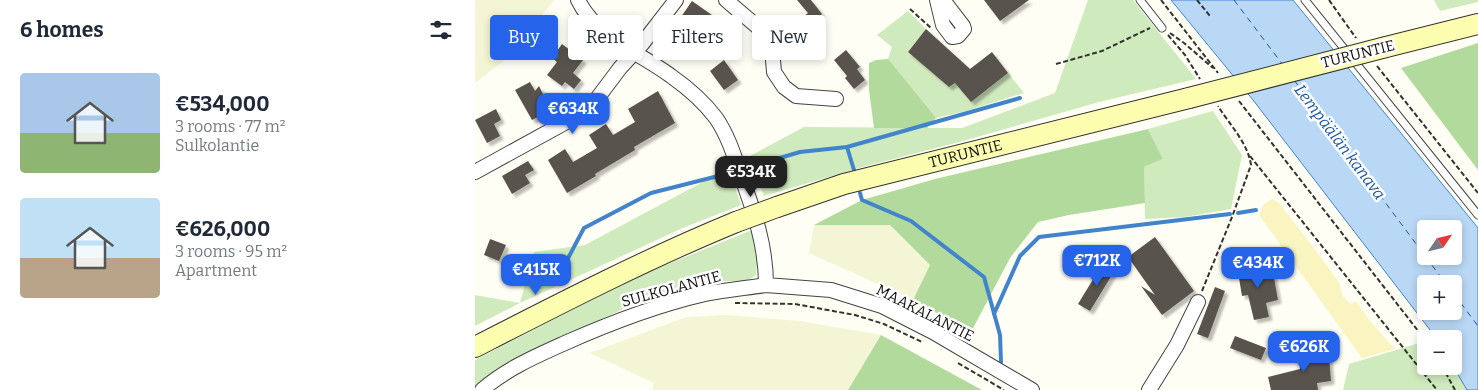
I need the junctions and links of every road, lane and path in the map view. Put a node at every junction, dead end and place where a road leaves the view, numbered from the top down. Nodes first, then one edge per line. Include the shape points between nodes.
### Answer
1 (578, 0) edge
2 (675, 0) edge
3 (726, 0) edge
4 (937, 0) edge
5 (943, 0) edge
6 (1140, 0) edge
7 (1162, 0) edge
8 (1197, 0) edge
9 (1305, 0) edge
10 (1329, 0) edge
11 (587, 15) edge
12 (1210, 16) dead end
13 (1478, 24) edge
14 (1160, 26) junction
15 (1357, 38) dead end
16 (643, 44) edge
17 (1380, 54) junction
18 (643, 58) edge
19 (628, 60) edge
20 (1056, 64) dead end
21 (1203, 84) dead end
22 (1236, 96) dead end
23 (836, 99) dead end
24 (1213, 100) dead end
25 (1250, 156) junction
26 (475, 172) edge
27 (1478, 193) edge
28 (1478, 215) edge
29 (766, 285) junction
30 (1198, 302) joint
31 (732, 303) dead end
32 (1417, 330) edge
33 (925, 344) dead end
34 (475, 347) edge
35 (959, 363) dead end
36 (1447, 375) edge
37 (482, 390) edge
38 (1003, 390) edge
39 (1032, 390) edge
40 (1149, 390) edge
41 (1437, 390) edge
42 (1455, 390) edge

1 - 11 street
2 - 16 street
3 - 23 street via 767,35 774,72 784,87 796,96
4 - 5 street via 943,25 952,37 958,36 963,26
6 - 14 lane
7 - 14 path via 1218,73
8 - 12 path
9 - 28 lane
10 - 15 path
13 - 17 main road, TURUNTIE
14 - 20 path via 1101,51
14 - 21 path via 1185,55
17 - 27 path
17 - 34 main road, TURUNTIE, bridge via 844,184 685,242
18 - 29 street via 704,104 726,136 762,239
19 - 26 street via 593,104
22 - 32 path
24 - 25 path
25 - 30 path via 1251,165 1233,217
25 - 41 path
29 - 37 street, SULKOLANTIE via 707,294 609,323 543,353
29 - 39 street, MAAKALANTIE via 831,290 882,306
30 - 40 street via 1177,345
31 - 33 path via 795,304 855,315 884,324
35 - 38 path
36 - 42 path

